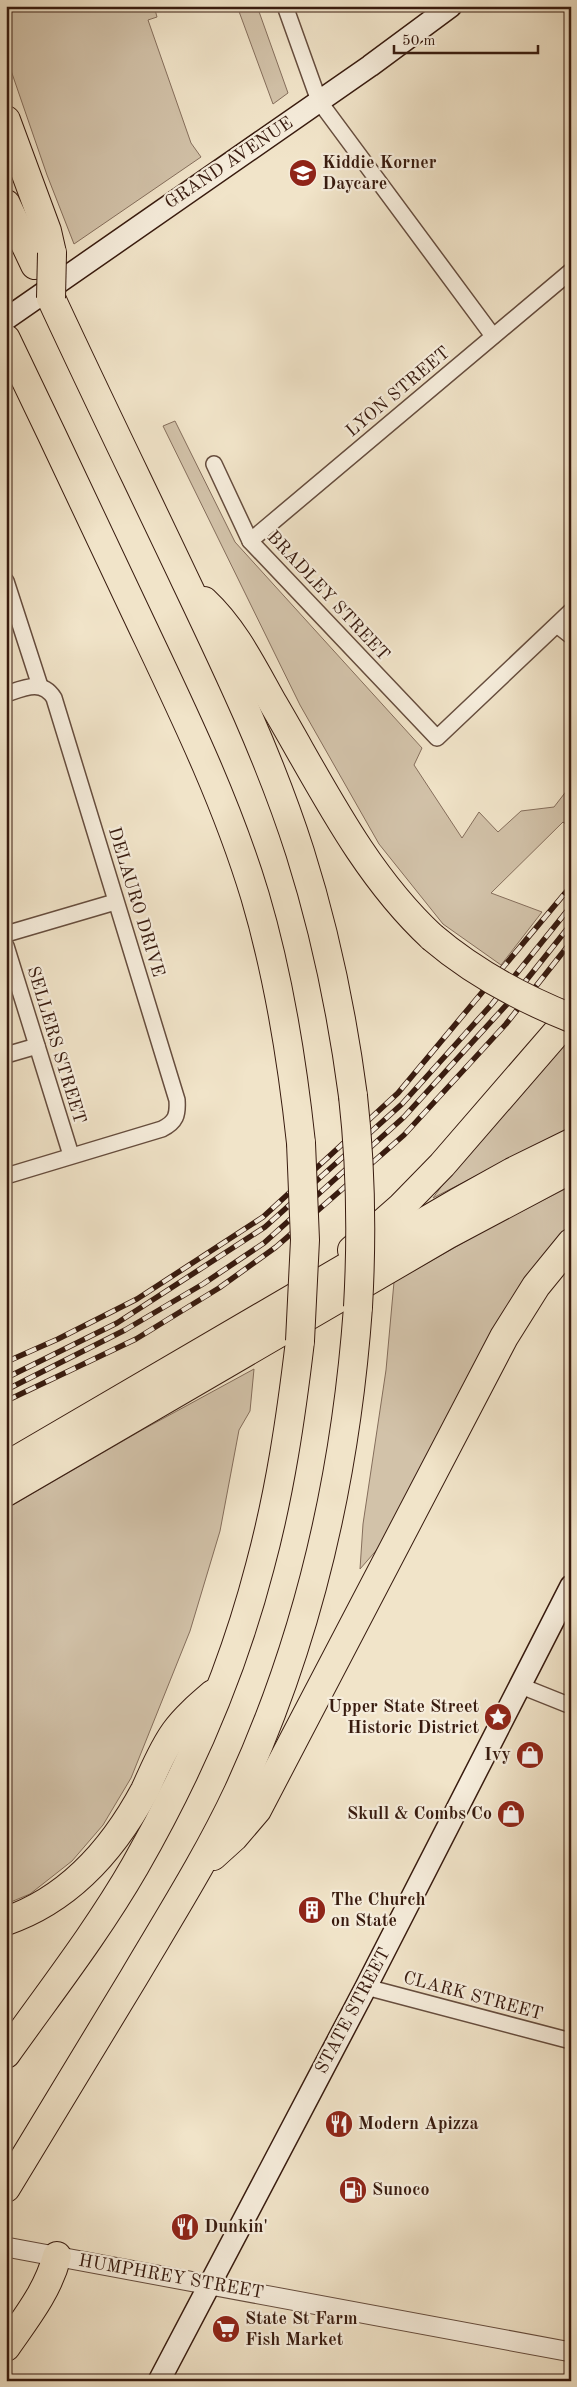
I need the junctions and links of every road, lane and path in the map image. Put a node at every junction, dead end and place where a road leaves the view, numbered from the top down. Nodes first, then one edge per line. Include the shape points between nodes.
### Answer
1 (284, 6) edge
2 (451, 6) edge
3 (319, 101) junction
4 (6, 120) edge
5 (6, 204) edge
6 (43, 259) junction
7 (571, 271) edge
8 (6, 319) edge
9 (493, 336) junction
10 (10, 346) edge
11 (214, 464) dead end
12 (250, 541) junction
13 (6, 581) edge
14 (189, 589) junction
15 (571, 611) edge
16 (556, 625) junction
17 (571, 636) edge
18 (40, 686) junction
19 (6, 694) edge
20 (115, 902) junction
21 (6, 934) edge
22 (6, 946) edge
23 (571, 1017) edge
24 (37, 1046) junction
25 (6, 1055) edge
26 (571, 1143) edge
27 (71, 1156) junction
28 (571, 1169) edge
29 (6, 1176) edge
30 (571, 1244) edge
31 (316, 1285) junction
32 (6, 1466) edge
33 (6, 1492) edge
34 (571, 1586) edge
35 (521, 1686) junction
36 (219, 1688) junction
37 (571, 1706) edge
38 (199, 1868) junction
39 (6, 1921) edge
40 (366, 1987) junction
41 (571, 2041) edge
42 (6, 2054) edge
43 (6, 2188) edge
44 (6, 2247) edge
45 (57, 2256) junction
46 (209, 2284) junction
47 (6, 2348) edge
48 (571, 2352) edge
49 (159, 2381) edge

1 - 3 street
2 - 3 main road, GRAND AVENUE
3 - 8 main road, GRAND AVENUE
3 - 9 street
4 - 6 highway via 47,231
5 - 6 highway
6 - 14 highway via 56,309
7 - 9 street, LYON STREET
9 - 12 street, LYON STREET
10 - 36 highway, bridge via 190,725 228,815 255,896 289,1043 301,1143 305,1240 300,1341 287,1440 272,1517 249,1605
11 - 12 street, BRADLEY STREET
12 - 16 street, BRADLEY STREET via 437,738
13 - 18 street
14 - 23 highway, bridge via 234,634 356,845 391,893 432,937 482,974
14 - 38 highway, bridge via 260,744 300,851 330,964 343,1029 352,1096 360,1218 352,1380 323,1546 303,1621 262,1736
15 - 16 street
16 - 17 street
18 - 19 street
18 - 20 street, DELAURO DRIVE via 50,692 60,714
20 - 21 street
20 - 27 street, DELAURO DRIVE via 177,1100 178,1115 162,1129
22 - 24 street, SELLERS STREET
23 - 31 highway via 431,1176
24 - 25 street
24 - 27 street, SELLERS STREET
26 - 31 highway via 489,1185
27 - 29 street
28 - 33 highway via 447,1235
30 - 38 highway via 536,1286 504,1337 257,1810 234,1837
31 - 32 highway
34 - 35 main road, STATE STREET
35 - 37 street
35 - 40 main road, STATE STREET
36 - 39 highway via 174,1732 129,1817 101,1856 53,1898
36 - 42 highway via 187,1764 134,1866
38 - 43 highway
40 - 41 street, CLARK STREET
40 - 46 main road, STATE STREET
44 - 45 street, HUMPHREY STREET
45 - 46 street, HUMPHREY STREET
45 - 47 highway via 42,2296
46 - 48 street, HUMPHREY STREET
46 - 49 main road, STATE STREET

